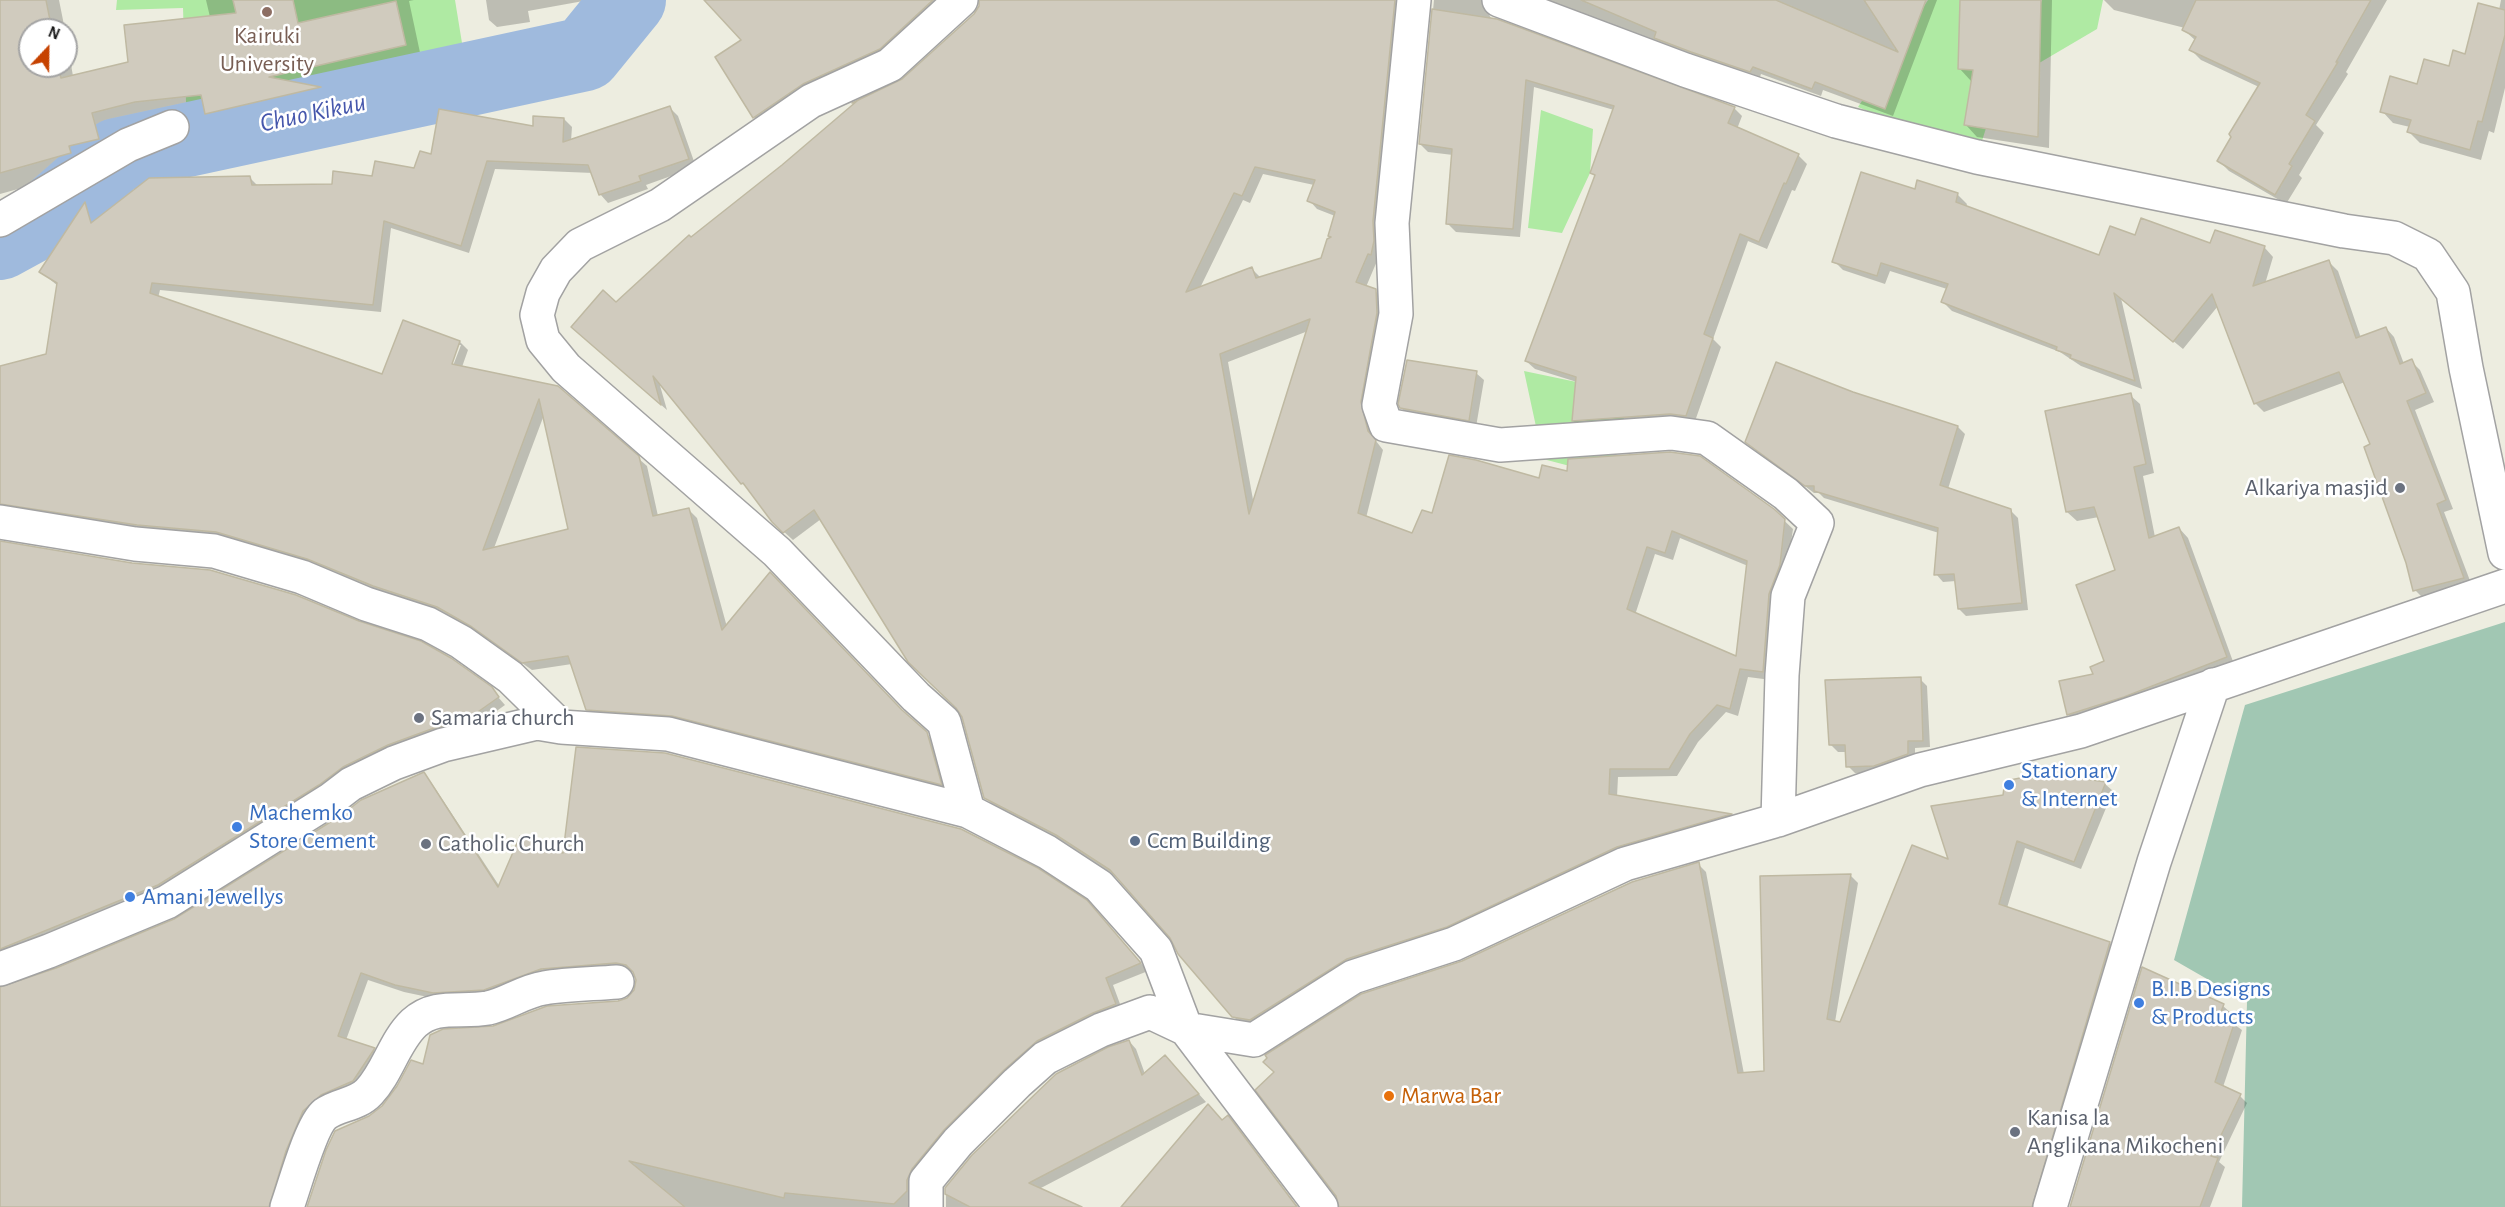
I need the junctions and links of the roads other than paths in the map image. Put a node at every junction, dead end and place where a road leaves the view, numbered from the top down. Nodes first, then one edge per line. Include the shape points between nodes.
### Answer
1 (961, 0) edge
2 (1414, 0) edge
3 (1499, 0) edge
4 (171, 127) dead end
5 (0, 220) edge
6 (0, 522) edge
7 (2505, 553) edge
8 (2505, 586) edge
9 (2213, 685) junction
10 (561, 727) junction
11 (968, 811) junction
12 (1778, 820) junction
13 (0, 969) edge
14 (617, 982) dead end
15 (1186, 1029) junction
16 (287, 1207) edge
17 (926, 1207) edge
18 (1321, 1207) edge
19 (2050, 1207) edge

1 - 11 street via 890,65 812,101 660,205 580,245 556,270 543,293 537,315 543,340 566,368 777,552 944,722
2 - 12 street via 1392,223 1396,314 1379,405 1383,420 1386,425 1500,445 1671,433 1707,438 1786,494 1817,523 1788,596
3 - 7 street via 1685,70 1836,121 1977,157 2394,238 2428,255 2453,292
4 - 5 street via 128,146
6 - 10 street via 135,544 214,551 302,577 428,624 461,642 510,677
8 - 9 street
9 - 12 street via 2080,731 1920,770
9 - 19 street via 2154,862
10 - 11 street via 668,734
10 - 13 street via 537,723 509,728 394,763 351,784 167,902
11 - 15 street via 1100,885 1155,950
12 - 15 street via 1625,864 1454,944 1353,977 1254,1040
14 - 16 street via 544,988 474,1011 428,1013 412,1025 382,1078 361,1101 332,1111 320,1121
15 - 17 street via 1150,1012 1101,1030 1045,1058 958,1142 926,1181
15 - 18 street

